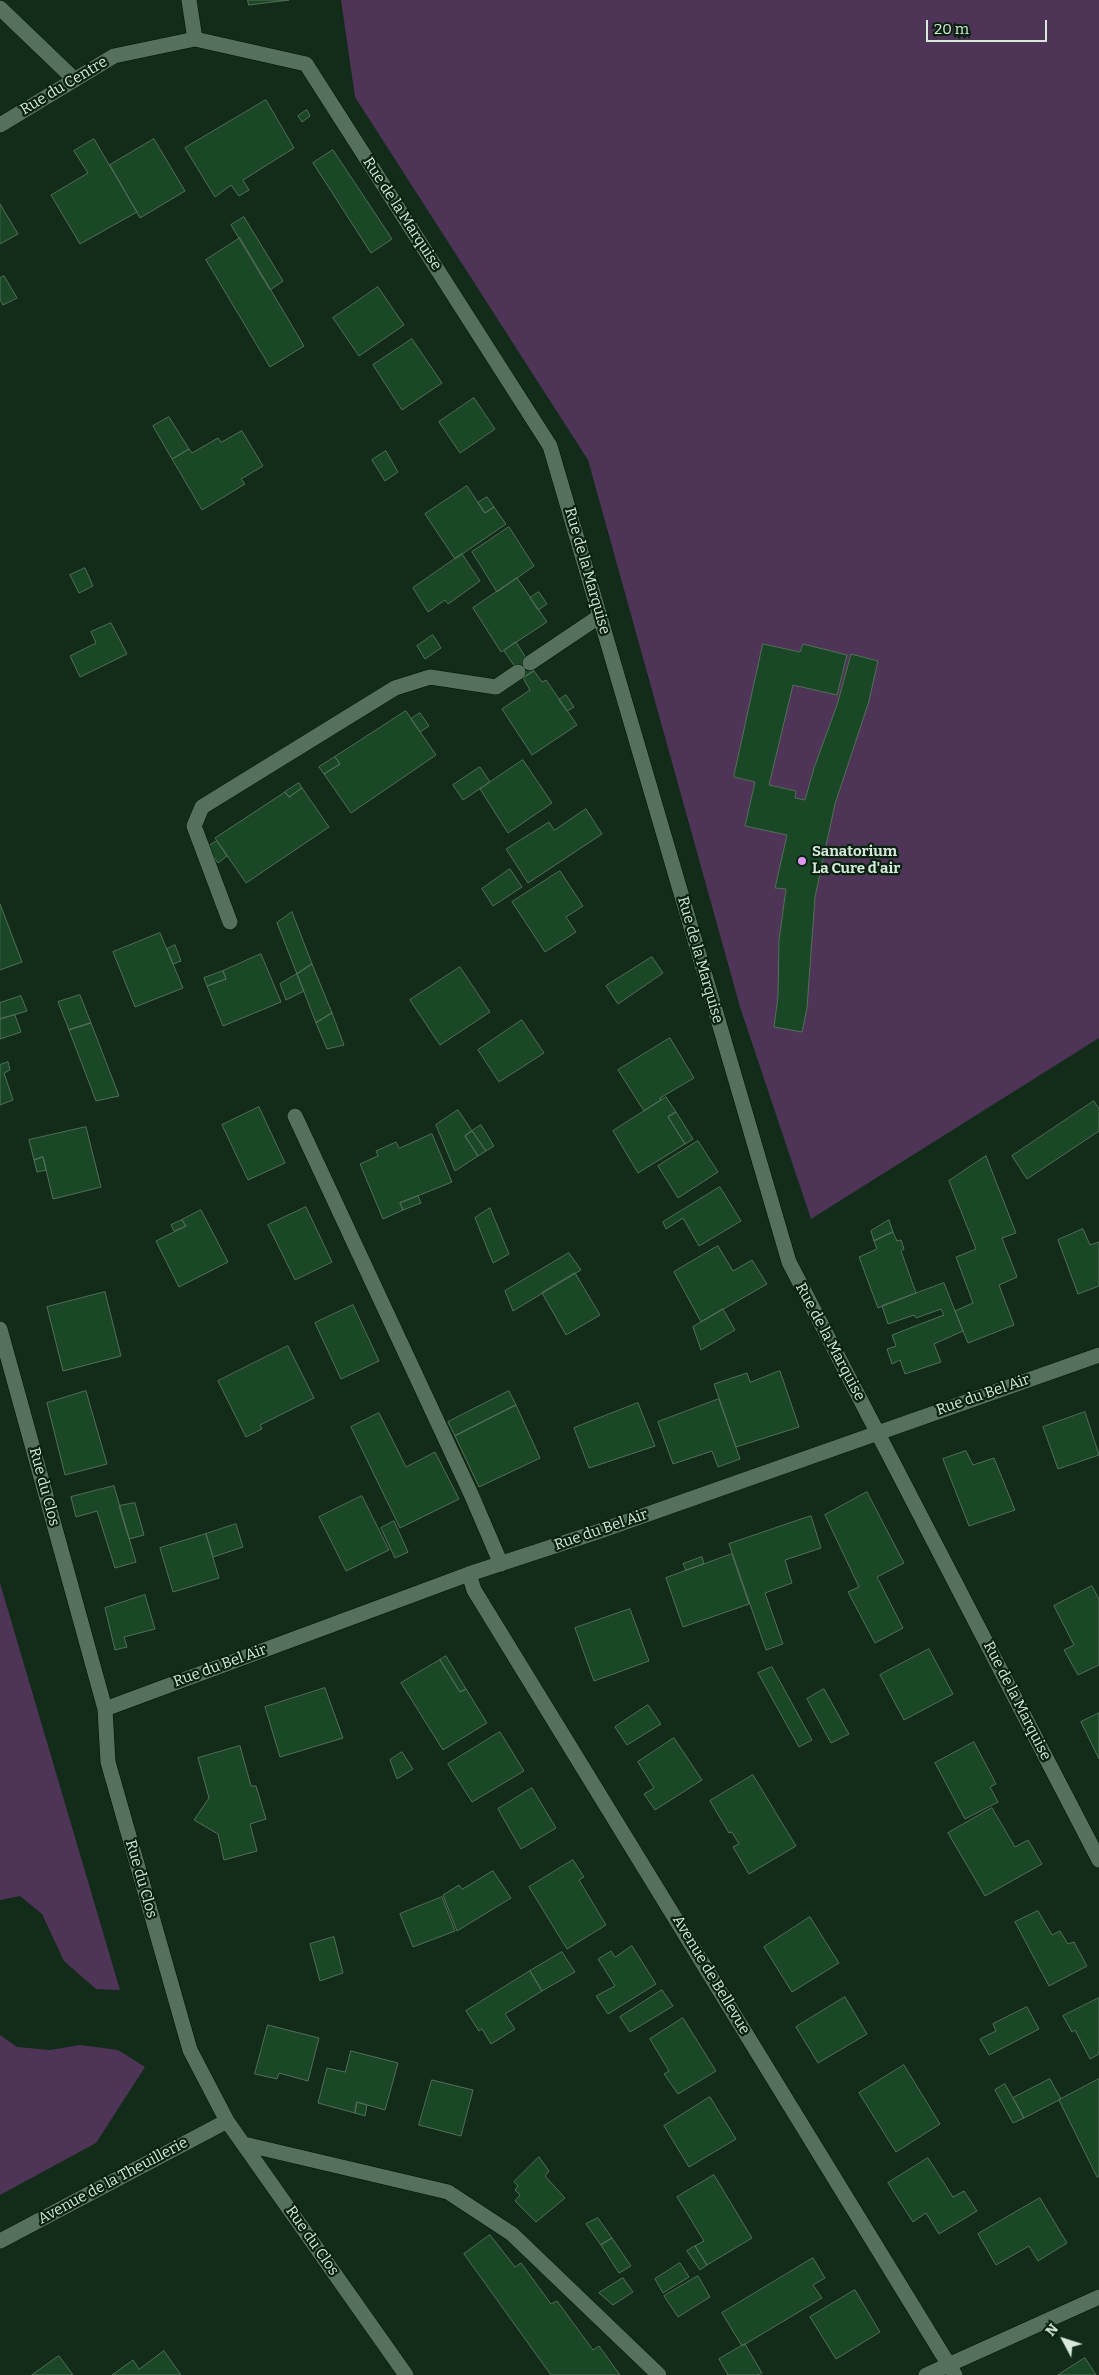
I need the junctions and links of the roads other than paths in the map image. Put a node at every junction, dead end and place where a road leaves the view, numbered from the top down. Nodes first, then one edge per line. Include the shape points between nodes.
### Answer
1 (189, 0) edge
2 (0, 8) edge
3 (195, 38) junction
4 (306, 64) joint
5 (74, 80) junction
6 (0, 125) edge
7 (600, 616) junction
8 (230, 922) dead end
9 (295, 1116) dead end
10 (0, 1329) edge
11 (1099, 1354) edge
12 (878, 1432) junction
13 (501, 1564) junction
14 (469, 1574) junction
15 (105, 1709) junction
16 (1099, 1860) edge
17 (227, 2121) junction
18 (244, 2144) junction
19 (0, 2241) edge
20 (1099, 2297) edge
21 (952, 2370) edge
22 (406, 2375) edge
23 (659, 2375) edge
24 (926, 2375) edge

1 - 3 street
2 - 5 street
3 - 4 street, Rue du Centre
3 - 5 street, Rue du Centre via 114,56
4 - 7 street, Rue de la Marquise via 550,446
5 - 6 street, Rue du Centre
7 - 8 street via 496,687 430,678 395,688 202,807 194,826
7 - 12 street, Rue de la Marquise via 789,1262
9 - 13 street
10 - 15 street, Rue du Clos
11 - 12 street, Rue du Bel Air
12 - 13 street, Rue du Bel Air
12 - 16 street, Rue de la Marquise
13 - 14 street, Rue du Bel Air
14 - 15 street, Rue du Bel Air
14 - 21 street, Avenue de Bellevue via 474,1590
15 - 17 street, Rue du Clos via 108,1762 190,2050
17 - 18 street, Rue du Clos
17 - 19 street, Avenue de la Theuillerie
18 - 22 street, Rue du Clos
18 - 23 street via 448,2192 512,2234
20 - 21 street
21 - 24 street

